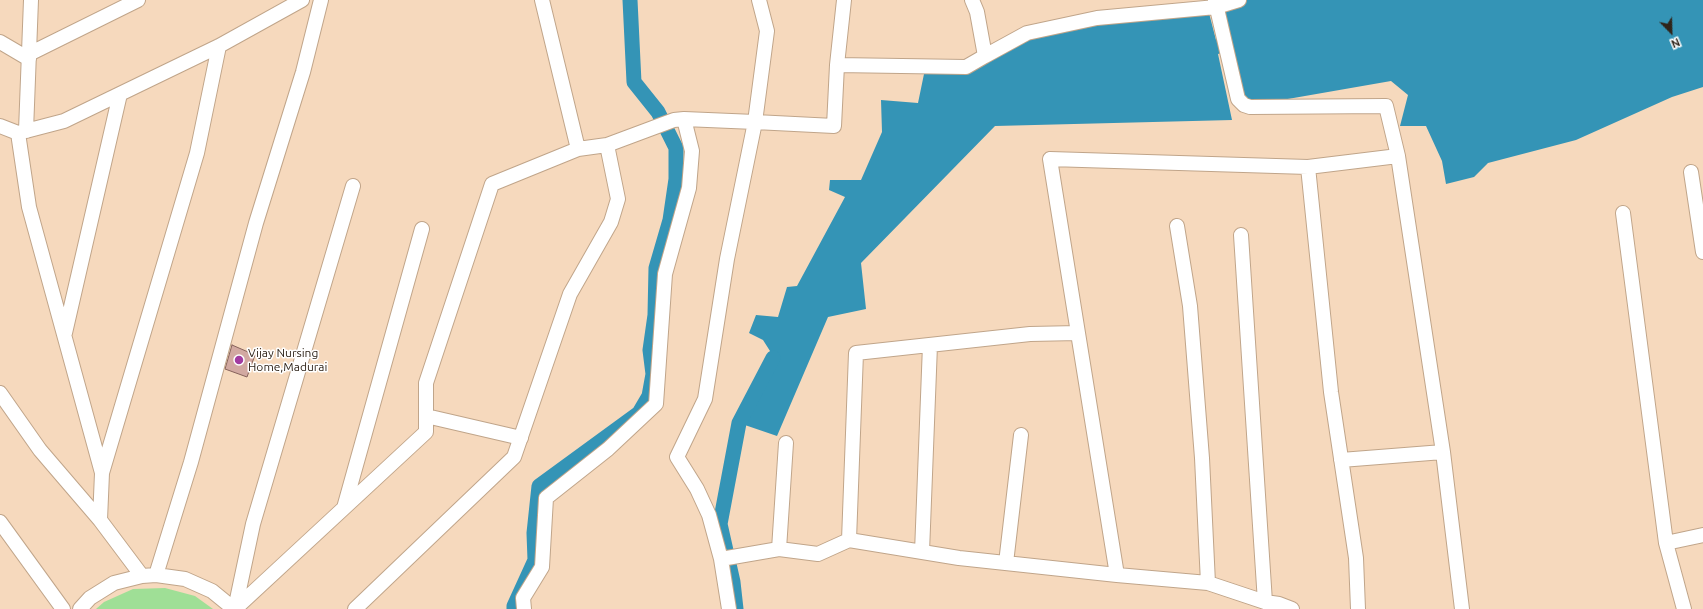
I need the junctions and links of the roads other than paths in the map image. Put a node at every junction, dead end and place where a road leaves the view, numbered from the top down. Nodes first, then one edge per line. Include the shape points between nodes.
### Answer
1 (31, 0) edge
2 (138, 0) edge
3 (302, 0) edge
4 (320, 0) edge
5 (542, 0) edge
6 (759, 0) edge
7 (844, 0) edge
8 (972, 0) edge
9 (1239, 0) edge
10 (1216, 7) edge
11 (0, 42) edge
12 (219, 46) junction
13 (29, 56) junction
14 (984, 56) junction
15 (838, 65) junction
16 (120, 94) junction
17 (679, 119) junction
18 (755, 122) junction
19 (0, 126) edge
20 (22, 132) junction
21 (607, 145) junction
22 (578, 149) junction
23 (1398, 156) junction
24 (1308, 166) junction
25 (1691, 172) dead end
26 (353, 186) dead end
27 (1623, 213) dead end
28 (1176, 226) dead end
29 (422, 229) dead end
30 (1241, 235) dead end
31 (1703, 252) edge
32 (1078, 333) junction
33 (64, 335) junction
34 (930, 345) junction
35 (0, 393) edge
36 (426, 416) junction
37 (1021, 436) dead end
38 (521, 438) junction
39 (786, 443) dead end
40 (1443, 452) junction
41 (1341, 460) junction
42 (102, 473) junction
43 (343, 508) junction
44 (100, 520) junction
45 (0, 522) edge
46 (1703, 535) edge
47 (849, 540) junction
48 (1666, 543) junction
49 (779, 550) junction
50 (922, 552) junction
51 (726, 558) junction
52 (1006, 563) junction
53 (156, 575) junction
54 (1117, 575) junction
55 (142, 576) junction
56 (1208, 583) junction
57 (1265, 602) junction
58 (1283, 607) edge
59 (63, 609) edge
60 (80, 609) edge
61 (234, 609) edge
62 (355, 609) edge
63 (524, 609) edge
64 (729, 609) edge
65 (1358, 609) edge
66 (1462, 609) edge
67 (1684, 609) edge

1 - 13 street
2 - 13 street
3 - 12 street
4 - 53 street via 303,72 256,223 193,454
5 - 22 street
6 - 18 street via 767,31
7 - 15 street
8 - 14 street via 977,12
9 - 10 street
10 - 14 street via 1097,18 1027,33
10 - 23 street via 1238,99 1244,105 1386,106
11 - 13 street
12 - 16 street
12 - 42 street via 197,153
13 - 20 street
14 - 15 street via 966,67
15 - 18 street via 834,126
16 - 20 street via 64,121
16 - 33 street
17 - 18 street
17 - 21 street
17 - 63 street via 692,151 689,188 665,274 656,404 608,449 546,498 542,566 523,598
18 - 51 street via 727,259 705,399 677,457 697,489
19 - 20 street
20 - 33 street via 29,207
21 - 22 street
21 - 38 street via 618,199 611,222 570,294
22 - 36 street via 492,184 426,383
23 - 24 street
23 - 40 street
24 - 32 street via 1050,160
24 - 41 street via 1331,392
25 - 31 street
26 - 61 street via 253,524
27 - 48 street
28 - 56 street via 1190,306 1202,458
29 - 43 street
30 - 57 street
32 - 34 street via 1030,334
32 - 54 street
33 - 42 street
34 - 47 street via 856,353
34 - 50 street
35 - 44 street via 40,450
36 - 38 street
36 - 43 street via 426,432
37 - 52 street
38 - 62 street via 514,457
39 - 49 street
40 - 41 street
40 - 66 street
41 - 65 street via 1356,558
42 - 44 street
43 - 61 street
44 - 55 street
45 - 59 street
46 - 48 street
47 - 49 street via 818,554
47 - 50 street
48 - 67 street
49 - 51 street
50 - 52 street
51 - 64 street
52 - 54 street
53 - 55 street
53 - 61 street via 186,579 212,591
54 - 56 street
55 - 60 street via 114,584 90,598
56 - 57 street
57 - 58 street

